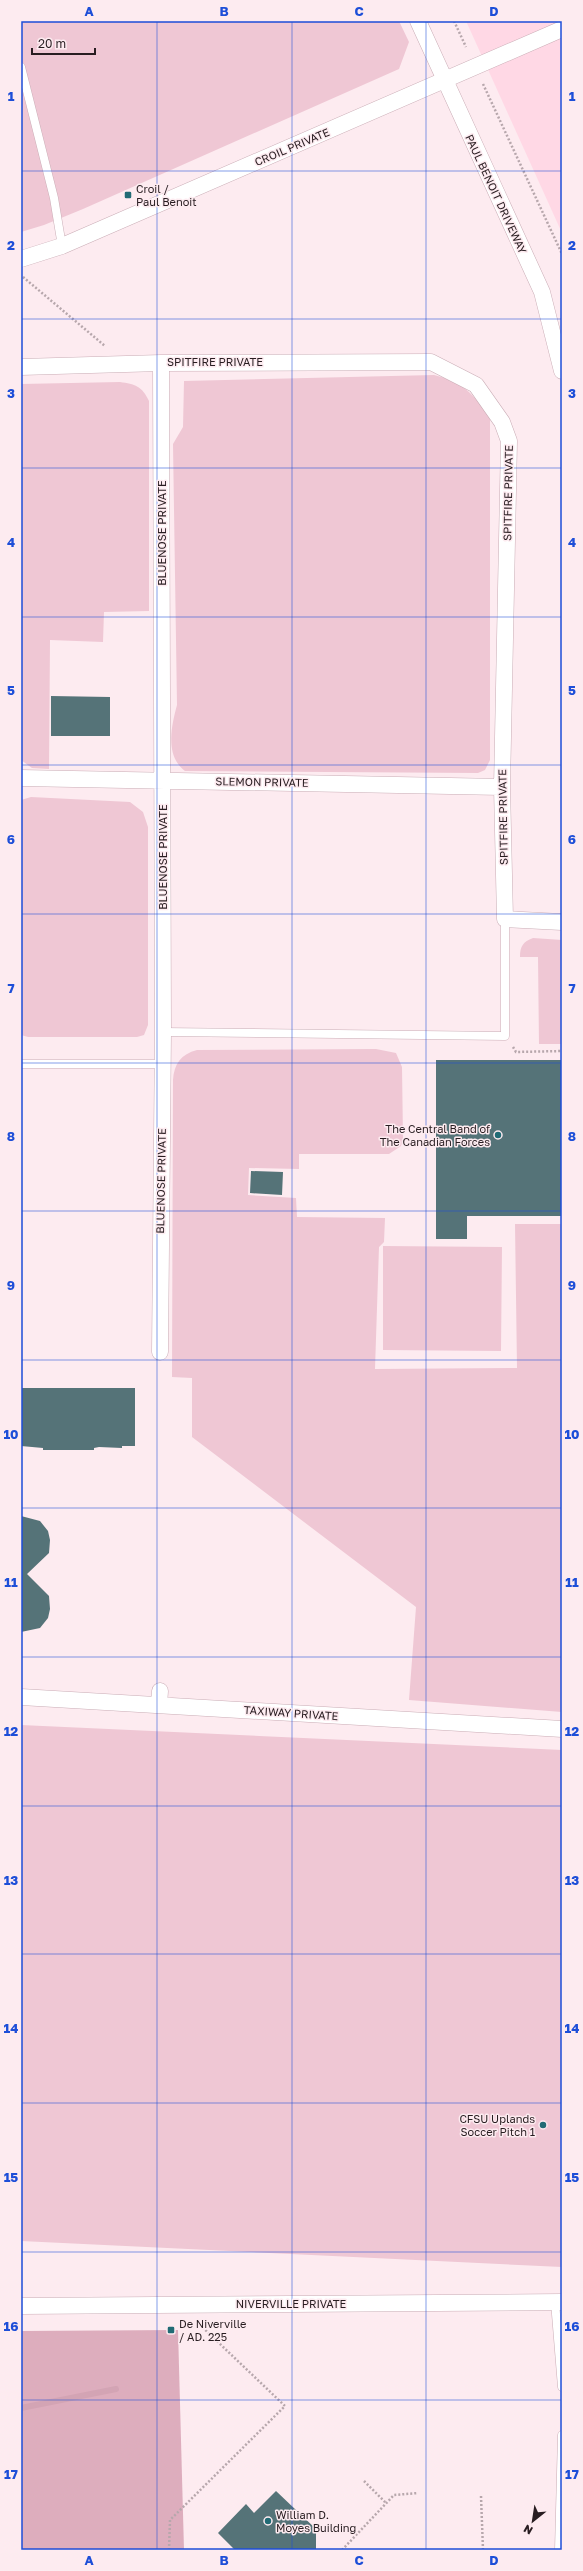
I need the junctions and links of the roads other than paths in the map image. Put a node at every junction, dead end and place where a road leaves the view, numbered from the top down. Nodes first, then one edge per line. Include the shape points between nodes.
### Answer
1 (418, 21) edge
2 (562, 29) edge
3 (21, 67) edge
4 (444, 81) junction
5 (62, 246) junction
6 (21, 259) edge
7 (161, 362) junction
8 (21, 367) edge
9 (562, 371) edge
10 (21, 778) edge
11 (162, 780) junction
12 (502, 787) junction
13 (505, 919) junction
14 (562, 922) edge
15 (163, 1032) junction
16 (21, 1064) edge
17 (162, 1064) junction
18 (160, 1352) dead end
19 (21, 1697) edge
20 (562, 1729) edge
21 (558, 2302) edge
22 (21, 2306) edge
23 (562, 2387) edge
24 (562, 2435) edge
25 (559, 2550) edge

1 - 4 street, PAUL BENOIT DRIVEWAY
2 - 4 street, CROIL PRIVATE
3 - 5 lane via 54,198
4 - 5 street, CROIL PRIVATE
4 - 9 street, PAUL BENOIT DRIVEWAY via 542,292
5 - 6 street, CROIL PRIVATE
7 - 8 street, SPITFIRE PRIVATE
7 - 11 street, BLUENOSE PRIVATE
7 - 12 street, SPITFIRE PRIVATE via 431,362 476,385 502,422 509,441
10 - 11 street, SLEMON PRIVATE
11 - 12 street, SLEMON PRIVATE
11 - 15 street, BLUENOSE PRIVATE
12 - 13 street, SPITFIRE PRIVATE
13 - 14 street
13 - 15 lane via 505,1036
15 - 17 street, BLUENOSE PRIVATE
16 - 17 lane
17 - 18 street, BLUENOSE PRIVATE
19 - 20 street, TAXIWAY PRIVATE via 160,1698
21 - 22 street, NIVERVILLE PRIVATE
21 - 23 lane
24 - 25 lane

